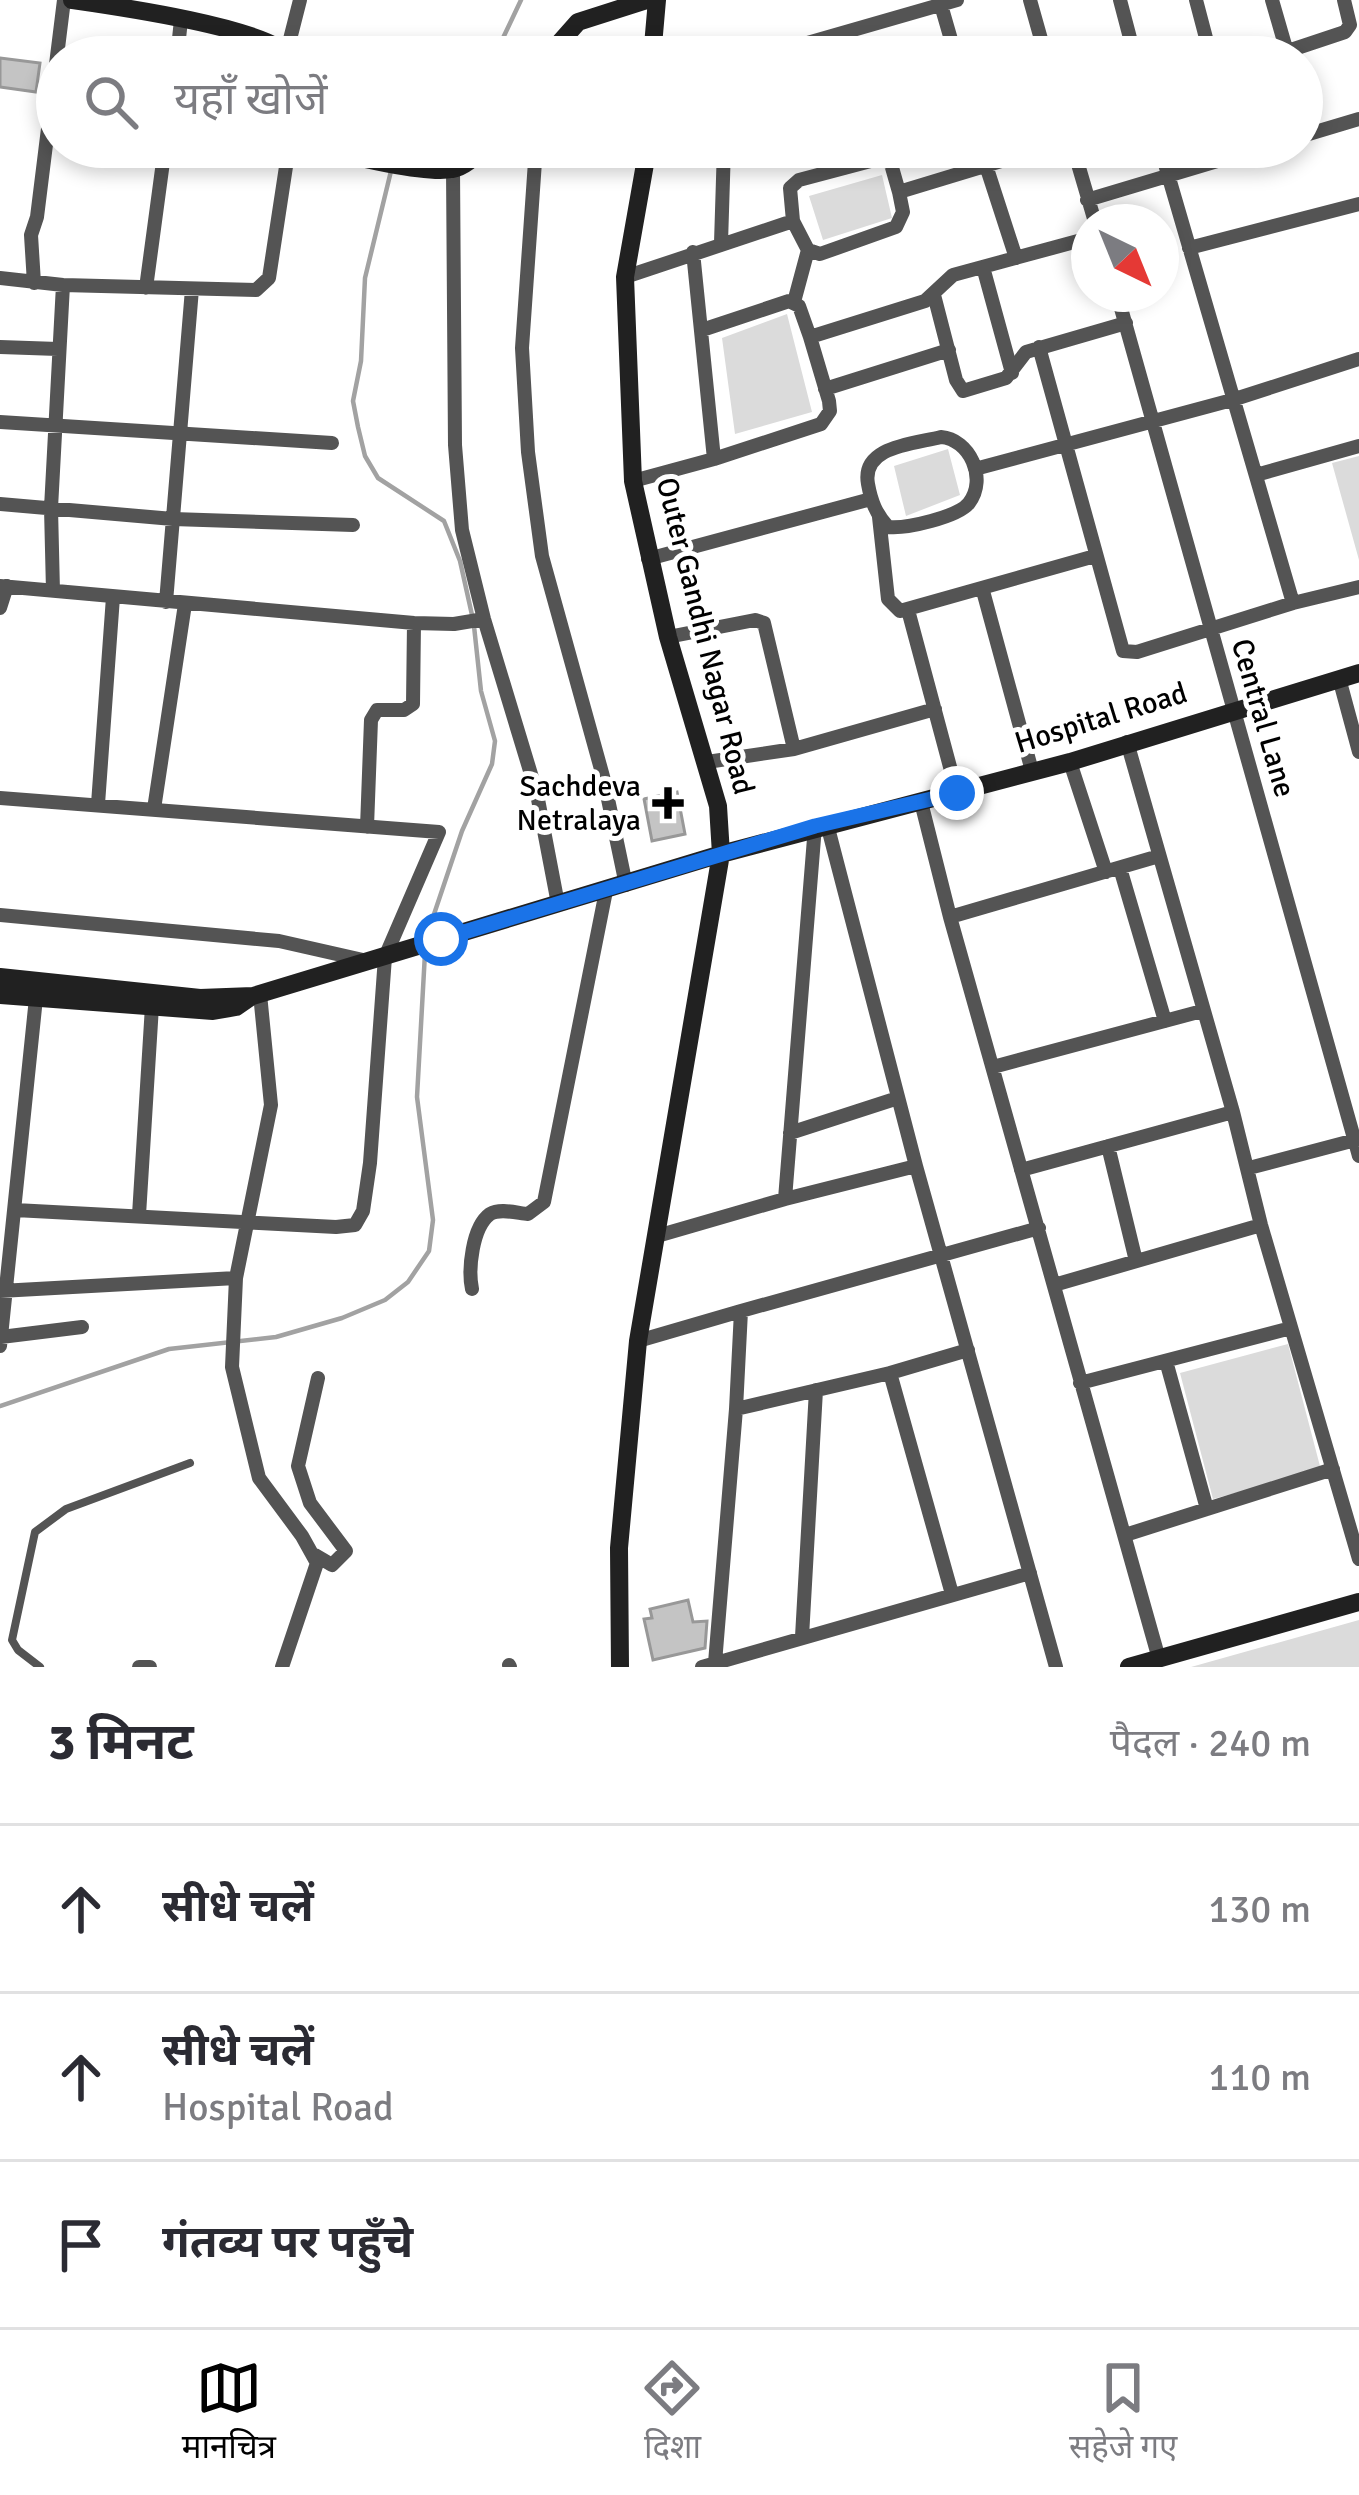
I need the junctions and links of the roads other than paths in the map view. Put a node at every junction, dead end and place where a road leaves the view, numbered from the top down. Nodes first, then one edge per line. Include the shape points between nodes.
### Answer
1 (68, 0) edge
2 (300, 0) edge
3 (647, 0) edge
4 (657, 0) edge
5 (1030, 0) edge
6 (1120, 0) edge
7 (1196, 0) edge
8 (1272, 0) edge
9 (1344, 0) edge
10 (107, 2) edge
11 (949, 2) edge
12 (592, 8) edge
13 (173, 13) edge
14 (63, 36) edge
15 (251, 36) edge
16 (293, 36) edge
17 (564, 36) edge
18 (654, 36) edge
19 (832, 36) edge
20 (953, 36) edge
21 (1040, 36) edge
22 (1129, 36) edge
23 (1205, 36) edge
24 (1282, 36) edge
25 (1323, 40) edge
26 (1359, 119) edge
27 (1323, 130) edge
28 (45, 168) edge
29 (162, 168) edge
30 (286, 168) edge
31 (441, 168) edge
32 (535, 168) edge
33 (643, 168) edge
34 (723, 168) edge
35 (844, 168) edge
36 (892, 168) edge
37 (973, 168) edge
38 (986, 168) edge
39 (1079, 168) edge
40 (1166, 168) edge
41 (1192, 168) edge
42 (453, 169) joint
43 (1168, 175) junction
44 (899, 192) junction
45 (1088, 200) junction
46 (1089, 204) edge
47 (1359, 204) edge
48 (794, 221) junction
49 (721, 243) junction
50 (1071, 243) edge
51 (1189, 248) junction
52 (808, 250) junction
53 (694, 252) junction
54 (1016, 258) junction
55 (983, 267) junction
56 (625, 277) junction
57 (0, 278) edge
58 (34, 283) junction
59 (63, 285) junction
60 (146, 288) junction
61 (192, 289) junction
62 (934, 295) junction
63 (794, 302) junction
64 (1123, 312) edge
65 (1126, 323) junction
66 (702, 330) junction
67 (810, 337) junction
68 (0, 346) edge
69 (1039, 347) junction
70 (58, 349) junction
71 (950, 350) junction
72 (1359, 359) edge
73 (1012, 373) junction
74 (825, 389) junction
75 (1232, 400) junction
76 (0, 422) edge
77 (1155, 422) junction
78 (56, 425) junction
79 (177, 436) junction
80 (332, 443) dead end
81 (1068, 445) junction
82 (1359, 446) edge
83 (714, 459) junction
84 (975, 469) junction
85 (1256, 475) junction
86 (633, 481) junction
87 (871, 499) junction
88 (0, 504) edge
89 (51, 508) junction
90 (878, 517) junction
91 (173, 519) junction
92 (353, 525) dead end
93 (1095, 556) junction
94 (648, 559) junction
95 (4, 586) edge
96 (1359, 587) edge
97 (53, 591) junction
98 (983, 591) junction
99 (113, 597) junction
100 (166, 602) junction
101 (1293, 603) junction
102 (185, 604) junction
103 (0, 608) edge
104 (908, 610) junction
105 (480, 620) junction
106 (414, 623) junction
107 (1210, 631) junction
108 (668, 637) junction
109 (1359, 673) edge
110 (1339, 679) junction
111 (935, 709) junction
112 (1233, 709) junction
113 (1127, 742) junction
114 (794, 749) junction
115 (1359, 752) edge
116 (707, 762) junction
117 (1070, 762) junction
118 (1032, 772) junction
119 (957, 793) junction
120 (0, 798) edge
121 (921, 802) junction
122 (98, 804) junction
123 (154, 809) junction
124 (821, 825) junction
125 (367, 826) junction
126 (721, 854) junction
127 (1159, 856) junction
128 (1113, 870) junction
129 (616, 888) junction
130 (557, 904) junction
131 (0, 915) edge
132 (950, 917) junction
133 (384, 957) junction
134 (0, 977) edge
135 (0, 995) edge
136 (256, 995) junction
137 (36, 998) junction
138 (152, 1006) junction
139 (1202, 1011) junction
140 (1165, 1021) junction
141 (993, 1067) junction
142 (898, 1098) junction
143 (1233, 1112) junction
144 (790, 1133) junction
145 (1108, 1146) junction
146 (1358, 1146) edge
147 (0, 1163) edge
148 (17, 1164) junction
149 (916, 1166) junction
150 (1249, 1168) junction
151 (1021, 1170) junction
152 (785, 1199) junction
153 (15, 1210) junction
154 (139, 1215) junction
155 (247, 1220) junction
156 (1261, 1225) junction
157 (1039, 1228) junction
158 (657, 1236) junction
159 (944, 1257) junction
160 (1136, 1261) junction
161 (236, 1278) junction
162 (1054, 1285) junction
163 (472, 1289) dead end
164 (2, 1291) edge
165 (741, 1311) junction
166 (82, 1328) dead end
167 (1291, 1328) junction
168 (1, 1337) edge
169 (638, 1341) junction
170 (0, 1346) edge
171 (968, 1350) junction
172 (1166, 1361) junction
173 (890, 1373) junction
174 (318, 1378) dead end
175 (1080, 1383) junction
176 (816, 1390) junction
177 (736, 1409) junction
178 (190, 1463) dead end
179 (1333, 1469) junction
180 (1207, 1509) junction
181 (1125, 1535) junction
182 (315, 1555) junction
183 (1359, 1559) edge
184 (1030, 1573) junction
185 (952, 1594) junction
186 (1359, 1602) edge
187 (802, 1637) junction
188 (1159, 1659) junction
189 (709, 1665) edge
190 (40, 1667) edge
191 (139, 1667) edge
192 (150, 1667) edge
193 (282, 1667) edge
194 (620, 1667) edge
195 (1056, 1667) edge
196 (1129, 1667) edge

1 - 10 street
1 - 14 street
2 - 16 street
3 - 12 street
4 - 18 street
5 - 21 street
6 - 22 street
7 - 23 street
8 - 24 street
9 - 25 street via 1350,25
10 - 13 street
11 - 19 street
11 - 20 street
12 - 17 street
13 - 15 street
26 - 27 street
28 - 58 street via 31,235
29 - 60 street
30 - 61 street via 269,278 256,290
31 - 42 street
32 - 129 street via 522,348 528,452 544,570 604,780
33 - 56 street, Outer Gandhi Nagar Road
34 - 49 street
35 - 48 street via 790,188
36 - 44 street
37 - 44 street
38 - 54 street
39 - 45 street
40 - 43 street
41 - 43 street
42 - 105 street via 456,476
43 - 45 street
43 - 51 street
44 - 52 street via 896,227 820,254
45 - 46 street
47 - 51 street
48 - 49 street
48 - 52 street
49 - 53 street
50 - 54 street
51 - 75 street
52 - 63 street
53 - 56 street
53 - 66 street
54 - 55 street
55 - 62 street via 953,275
55 - 73 street
56 - 86 street, Outer Gandhi Nagar Road
57 - 58 street
58 - 59 street
59 - 60 street
59 - 70 street
60 - 61 street
61 - 79 street
62 - 67 street
62 - 71 street
63 - 66 street
63 - 67 street
64 - 65 street, Central Lane
65 - 69 street
65 - 77 street, Central Lane
66 - 83 street
67 - 74 street
68 - 70 street
69 - 73 street
69 - 81 street
70 - 78 street
71 - 73 street via 963,391
71 - 74 street
72 - 75 street
74 - 83 street via 830,411 821,424
75 - 77 street
75 - 85 street
76 - 78 street
77 - 81 street
77 - 107 street, Central Lane
78 - 79 street
78 - 89 street
79 - 80 street
79 - 91 street
81 - 84 street
81 - 93 street
82 - 85 street
83 - 86 street
84 - 87 street via 952,438 885,451 866,473
84 - 90 street via 973,494 956,512 898,528
85 - 101 street
86 - 94 street, Outer Gandhi Nagar Road
87 - 90 street
87 - 94 street
88 - 89 street
89 - 91 street
89 - 97 street
90 - 104 street via 888,599
91 - 92 street
91 - 100 street
93 - 98 street
93 - 107 street via 1124,651
94 - 108 street, Outer Gandhi Nagar Road
95 - 97 street
95 - 103 street
96 - 101 street
97 - 99 street
98 - 104 street
98 - 118 street
99 - 100 street
99 - 122 street
100 - 102 street
101 - 107 street
102 - 106 street
102 - 123 street
104 - 111 street
105 - 106 street
105 - 130 street via 537,794
106 - 125 street via 413,704 377,710 371,720
107 - 112 street, Central Lane
108 - 114 street via 764,623
108 - 116 street, Outer Gandhi Nagar Road
109 - 110 street, Hospital Road
110 - 112 street, Hospital Road
110 - 115 street
111 - 114 street
111 - 119 street
112 - 113 street, Hospital Road
112 - 146 street, Central Lane
113 - 117 street, Hospital Road
113 - 127 street
114 - 116 street
116 - 126 street, Outer Gandhi Nagar Road
117 - 118 street, Hospital Road
117 - 128 street
118 - 119 street, Hospital Road
119 - 121 street, Hospital Road
120 - 122 street
121 - 124 street, Hospital Road
121 - 132 street
122 - 123 street
123 - 125 street
124 - 126 street, Hospital Road
124 - 142 street
124 - 144 street
125 - 133 street via 439,832
126 - 129 street, Hospital Road
126 - 158 street, Outer Gandhi Nagar Road
127 - 128 street
127 - 139 street
128 - 132 street
128 - 140 street
129 - 130 street, Hospital Road
129 - 163 street via 544,1202 529,1214 498,1211 484,1220
130 - 133 street, Hospital Road
131 - 133 street
132 - 141 street
133 - 136 street, Hospital Road
133 - 155 street via 360,1220 348,1227
134 - 136 street via 200,998
135 - 137 street
136 - 138 street via 224,1011
136 - 155 street via 271,1105
137 - 138 street
137 - 148 street
138 - 154 street
139 - 140 street
139 - 143 street
140 - 141 street
141 - 151 street
142 - 144 street
142 - 149 street
143 - 145 street
143 - 150 street
144 - 152 street
145 - 151 street
145 - 160 street
146 - 150 street
147 - 148 street
148 - 153 street
149 - 152 street
149 - 159 street
150 - 156 street
151 - 157 street
152 - 158 street
153 - 154 street
153 - 164 street
154 - 155 street
155 - 161 street
156 - 160 street
156 - 167 street
157 - 159 street
157 - 162 street
158 - 169 street, Outer Gandhi Nagar Road
159 - 165 street
159 - 171 street
160 - 162 street
161 - 164 street
161 - 182 street via 231,1344 259,1478
162 - 175 street
164 - 168 street
165 - 169 street
165 - 177 street
166 - 168 street
167 - 172 street
167 - 179 street
168 - 170 street
169 - 194 street, Outer Gandhi Nagar Road via 619,1548
171 - 173 street
171 - 184 street
172 - 175 street
172 - 180 street
173 - 176 street
173 - 185 street
174 - 182 street via 298,1466 310,1503 344,1547 328,1565
175 - 181 street
176 - 177 street
176 - 187 street
177 - 189 street
178 - 190 lane via 66,1509 35,1532 12,1640
179 - 180 street
179 - 183 street
180 - 181 street
181 - 188 street
182 - 193 street
184 - 185 street
184 - 195 street
185 - 187 street
186 - 188 street
187 - 189 street
188 - 196 street
191 - 192 street

